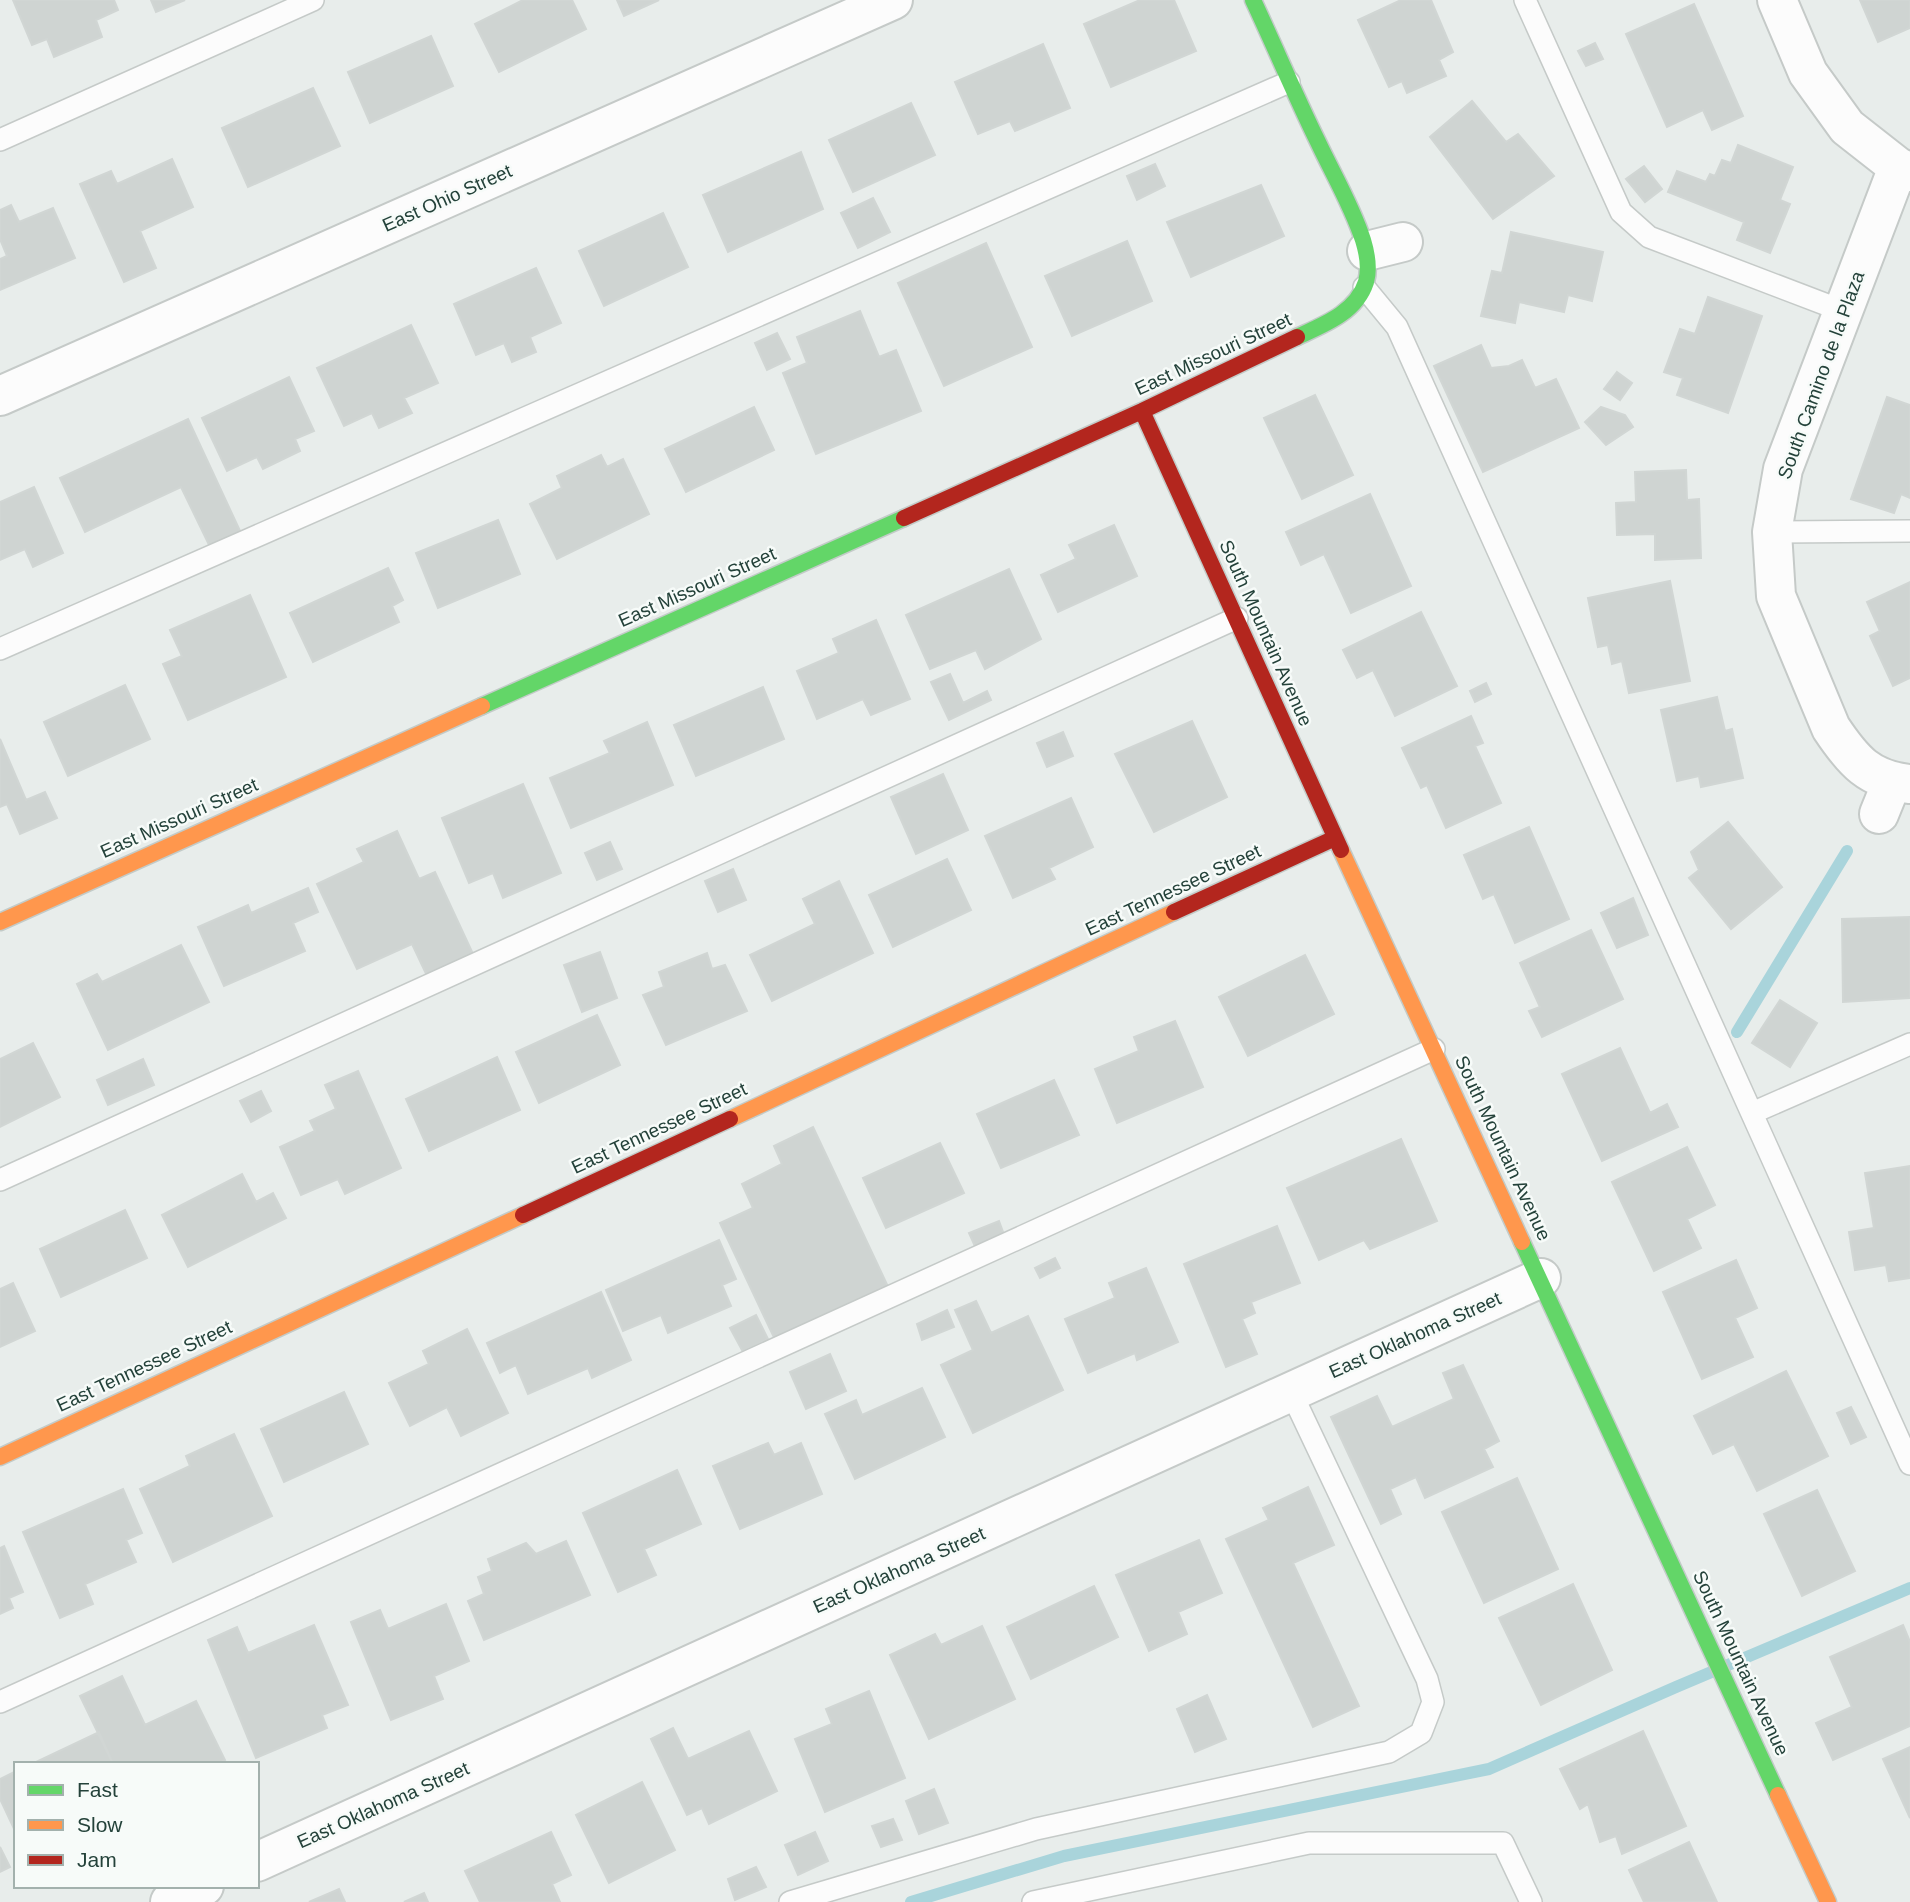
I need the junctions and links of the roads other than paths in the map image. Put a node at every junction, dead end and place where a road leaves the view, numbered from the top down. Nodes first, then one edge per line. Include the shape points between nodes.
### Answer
1 (313, 0) edge
2 (893, 0) edge
3 (1254, 0) edge
4 (1525, 0) edge
5 (1777, 0) edge
6 (1289, 82) junction
7 (0, 140) edge
8 (1904, 169) edge
9 (1404, 242) dead end
10 (1366, 269) junction
11 (1843, 311) junction
12 (0, 396) edge
13 (1142, 411) junction
14 (1910, 531) edge
15 (1772, 532) junction
16 (1237, 618) junction
17 (0, 649) edge
18 (1894, 794) edge
19 (1335, 838) junction
20 (0, 922) edge
21 (1910, 1044) edge
22 (1434, 1049) junction
23 (1752, 1113) junction
24 (0, 1180) edge
25 (1541, 1278) junction
26 (1291, 1392) junction
27 (0, 1457) edge
28 (1910, 1464) edge
29 (0, 1702) edge
30 (259, 1861) edge
31 (200, 1888) edge
32 (170, 1902) edge
33 (790, 1902) edge
34 (1033, 1902) edge
35 (1531, 1902) edge
36 (1828, 1902) edge

1 - 7 lane
2 - 12 street, East Ohio Street
3 - 6 street
4 - 11 lane via 1621,212 1648,237
5 - 8 street via 1808,73 1847,127
6 - 10 street via 1351,214
6 - 17 lane
8 - 11 street, South Camino de la Plaza
9 - 10 street
10 - 13 street, East Missouri Street via 1353,305 1329,323
10 - 23 lane via 1397,327
11 - 15 street, South Camino de la Plaza via 1783,469
13 - 16 street, South Mountain Avenue
13 - 20 street, East Missouri Street
14 - 15 lane
15 - 18 street, South Camino de la Plaza via 1776,596 1830,728 1865,770
16 - 19 street, South Mountain Avenue
16 - 24 lane
19 - 22 street, South Mountain Avenue
19 - 27 street, East Tennessee Street
21 - 23 lane
22 - 25 street, South Mountain Avenue
22 - 29 lane
23 - 28 lane
25 - 26 street, East Oklahoma Street
25 - 36 street, South Mountain Avenue
26 - 30 street, East Oklahoma Street
26 - 33 lane via 1427,1679 1433,1702 1421,1733 1390,1752 1035,1829
31 - 32 street
34 - 35 lane via 1309,1843 1503,1843

